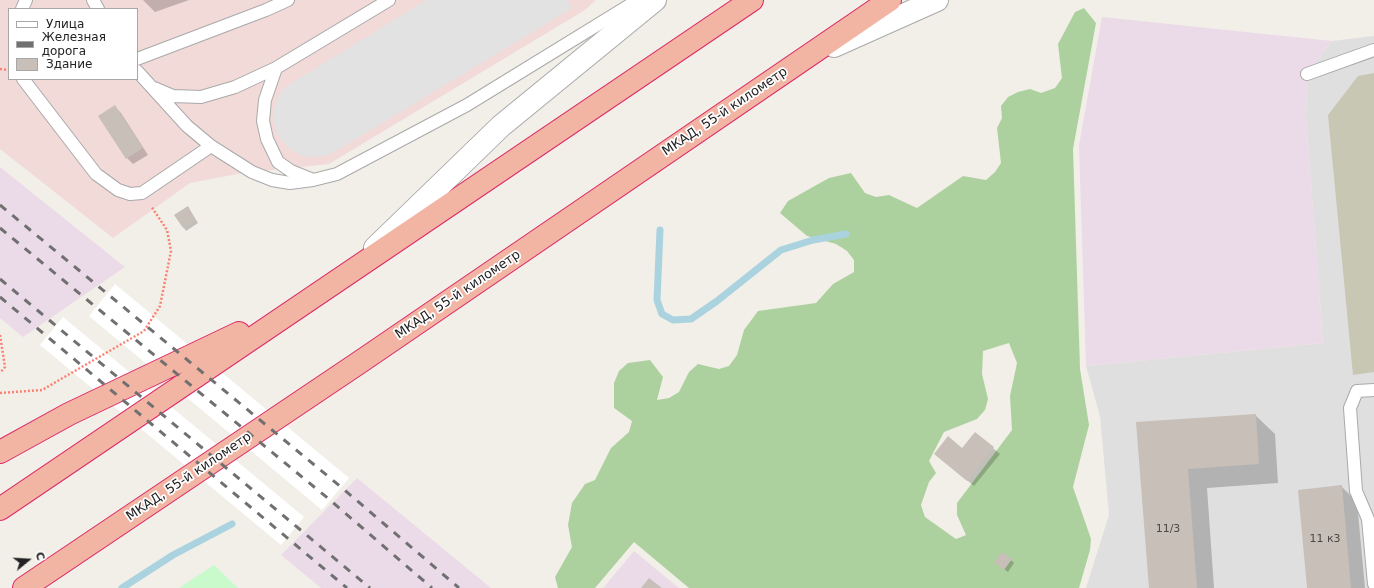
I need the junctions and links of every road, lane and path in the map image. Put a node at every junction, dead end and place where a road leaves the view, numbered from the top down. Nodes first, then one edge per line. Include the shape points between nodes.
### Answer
1 (288, 0) edge
2 (389, 0) edge
3 (638, 0) edge
4 (655, 0) edge
5 (752, 0) edge
6 (890, 0) edge
7 (937, 0) edge
8 (1374, 50) edge
9 (138, 59) edge
10 (276, 68) junction
11 (138, 72) edge
12 (1307, 74) dead end
13 (778, 75) junction
14 (24, 80) edge
15 (149, 86) junction
16 (211, 146) junction
17 (313, 180) junction
18 (142, 193) junction
19 (354, 268) junction
20 (304, 302) junction
21 (0, 335) edge
22 (0, 373) edge
23 (1374, 390) edge
24 (0, 393) edge
25 (0, 452) edge
26 (0, 509) edge
27 (1371, 519) edge
28 (1374, 584) edge
29 (24, 588) edge

1 - 9 lane
2 - 10 lane
3 - 17 lane via 467,105 338,174
4 - 19 street via 501,126
5 - 19 highway
6 - 13 highway, МКАД, 55-й километр
7 - 13 street via 849,38
8 - 12 lane
10 - 15 lane via 235,87 201,97 173,96
10 - 17 lane via 265,100 263,121 267,139 278,162 291,172
11 - 15 lane
13 - 29 highway, МКАД, 55-й километр via 353,367
14 - 18 lane via 96,174 118,190 130,194
15 - 16 lane via 187,126
16 - 17 lane via 252,172 272,180 290,183
16 - 18 lane
18 - 24 path via 167,230 171,252 160,306 144,331 42,390
19 - 20 highway
20 - 25 highway via 69,414
20 - 26 highway
21 - 22 path via 5,367
23 - 27 lane via 1358,391 1350,408 1356,491
27 - 28 lane

